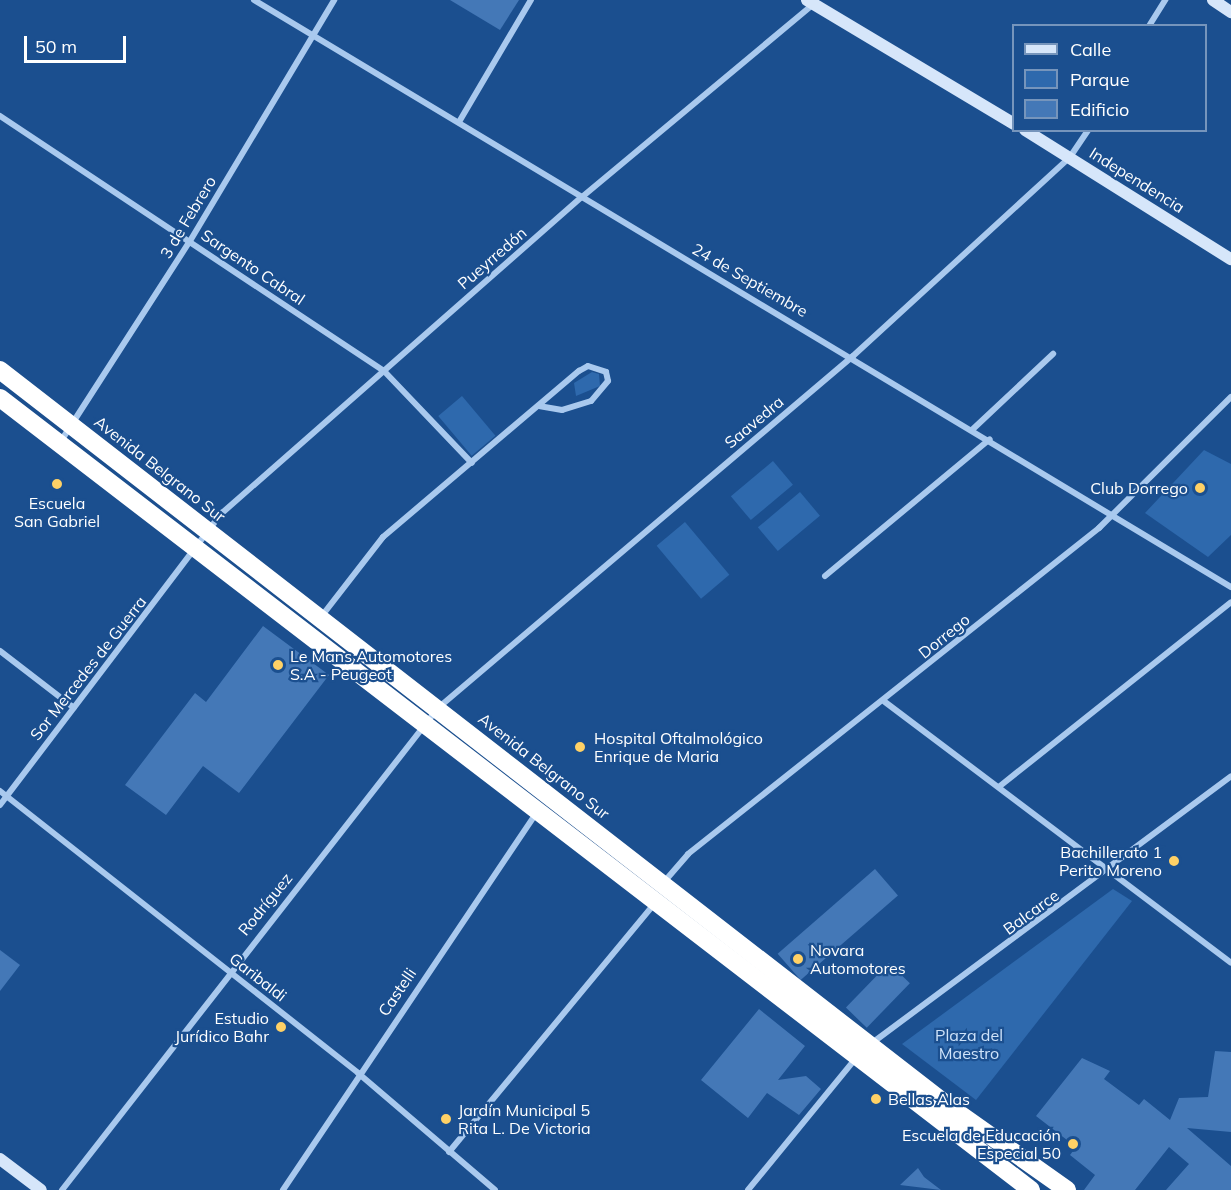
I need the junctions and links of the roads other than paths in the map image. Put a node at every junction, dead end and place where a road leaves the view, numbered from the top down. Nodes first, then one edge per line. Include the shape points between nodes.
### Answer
1 (254, 0) edge
2 (333, 0) edge
3 (531, 0) edge
4 (1165, 0) edge
5 (1213, 0) edge
6 (813, 1) edge
7 (1231, 12) edge
8 (1150, 24) edge
9 (313, 34) junction
10 (0, 116) edge
11 (459, 122) junction
12 (1012, 123) edge
13 (1028, 132) edge
14 (1087, 132) edge
15 (1070, 158) junction
16 (582, 197) junction
17 (190, 241) junction
18 (1231, 259) edge
19 (1053, 354) dead end
20 (853, 356) junction
21 (0, 370) edge
22 (384, 371) junction
23 (1231, 397) edge
24 (0, 398) edge
25 (540, 406) junction
26 (71, 425) junction
27 (973, 429) junction
28 (990, 440) junction
29 (59, 444) junction
30 (472, 463) junction
31 (1114, 514) junction
32 (209, 531) junction
33 (197, 548) junction
34 (825, 576) dead end
35 (1231, 587) edge
36 (1231, 602) edge
37 (320, 618) junction
38 (0, 651) edge
39 (885, 702) junction
40 (74, 708) junction
41 (438, 708) junction
42 (426, 723) junction
43 (1231, 776) edge
44 (1000, 786) junction
45 (0, 791) edge
46 (6, 796) junction
47 (0, 805) edge
48 (538, 811) junction
49 (1111, 870) junction
50 (663, 883) junction
51 (655, 903) junction
52 (1231, 963) edge
53 (229, 971) junction
54 (872, 1044) junction
55 (858, 1056) junction
56 (358, 1073) junction
57 (449, 1152) junction
58 (0, 1159) edge
59 (1043, 1171) junction
60 (41, 1190) edge
61 (62, 1190) edge
62 (283, 1190) edge
63 (495, 1190) edge
64 (748, 1190) edge
65 (1029, 1190) edge
66 (1067, 1190) edge

1 - 9 street, 24 de Septiembre
2 - 9 street, 3 de Febrero
3 - 11 street
4 - 8 street
5 - 7 street
6 - 12 street
6 - 16 street, Pueyrredón
9 - 11 street, 24 de Septiembre
9 - 17 street, 3 de Febrero
10 - 17 street, Sargento Cabral
11 - 16 street, 24 de Septiembre
13 - 15 street, Independencia
14 - 15 street, Saavedra
15 - 18 street, Independencia
15 - 20 street, Saavedra
16 - 20 street, 24 de Septiembre
16 - 22 street, Pueyrredón
17 - 22 street, Sargento Cabral
17 - 26 street, 3 de Febrero
19 - 27 street
20 - 27 street, 24 de Septiembre
20 - 41 street, Saavedra
21 - 26 highway, Avenida Belgrano Sur
22 - 30 street, Sargento Cabral
22 - 32 street, Pueyrredón via 222,513
23 - 31 street, Dorrego
24 - 29 highway
25 - 25 street via 562,410 591,401 608,381 606,372 588,366
25 - 30 street
26 - 29 street, 3 de Febrero
26 - 32 highway, Avenida Belgrano Sur
27 - 28 street, 24 de Septiembre
28 - 31 street, 24 de Septiembre
28 - 34 street
29 - 33 highway
30 - 37 street via 372,548
31 - 35 street, 24 de Septiembre
31 - 39 street, Dorrego
32 - 33 street, Pueyrredón
32 - 37 highway, Avenida Belgrano Sur
33 - 40 street, Sor Mercedes de Guerra
33 - 42 highway
36 - 44 street
37 - 41 highway, Avenida Belgrano Sur
38 - 40 street
39 - 44 street
39 - 50 street, Dorrego via 688,854
40 - 46 street, Sor Mercedes de Guerra
41 - 42 street, Saavedra
41 - 50 highway, Avenida Belgrano Sur
42 - 48 highway
42 - 53 street, Rodríguez
43 - 49 street, Balcarce
44 - 49 street
45 - 46 street, Garibaldi
46 - 47 street, Sor Mercedes de Guerra
46 - 53 street, Garibaldi
48 - 51 highway
48 - 56 street, Castelli
49 - 52 street
49 - 54 street, Balcarce
50 - 54 highway, Avenida Belgrano Sur
51 - 55 highway
51 - 57 street
53 - 56 street, Garibaldi
53 - 61 street, Rodríguez
54 - 55 street, Balcarce
54 - 59 highway, Avenida Belgrano Sur
55 - 64 street, Balcarce
55 - 65 highway
56 - 57 street, Garibaldi
56 - 62 street, Castelli
57 - 63 street, Garibaldi
58 - 60 street
59 - 65 street
59 - 66 highway, Avenida Belgrano Sur

